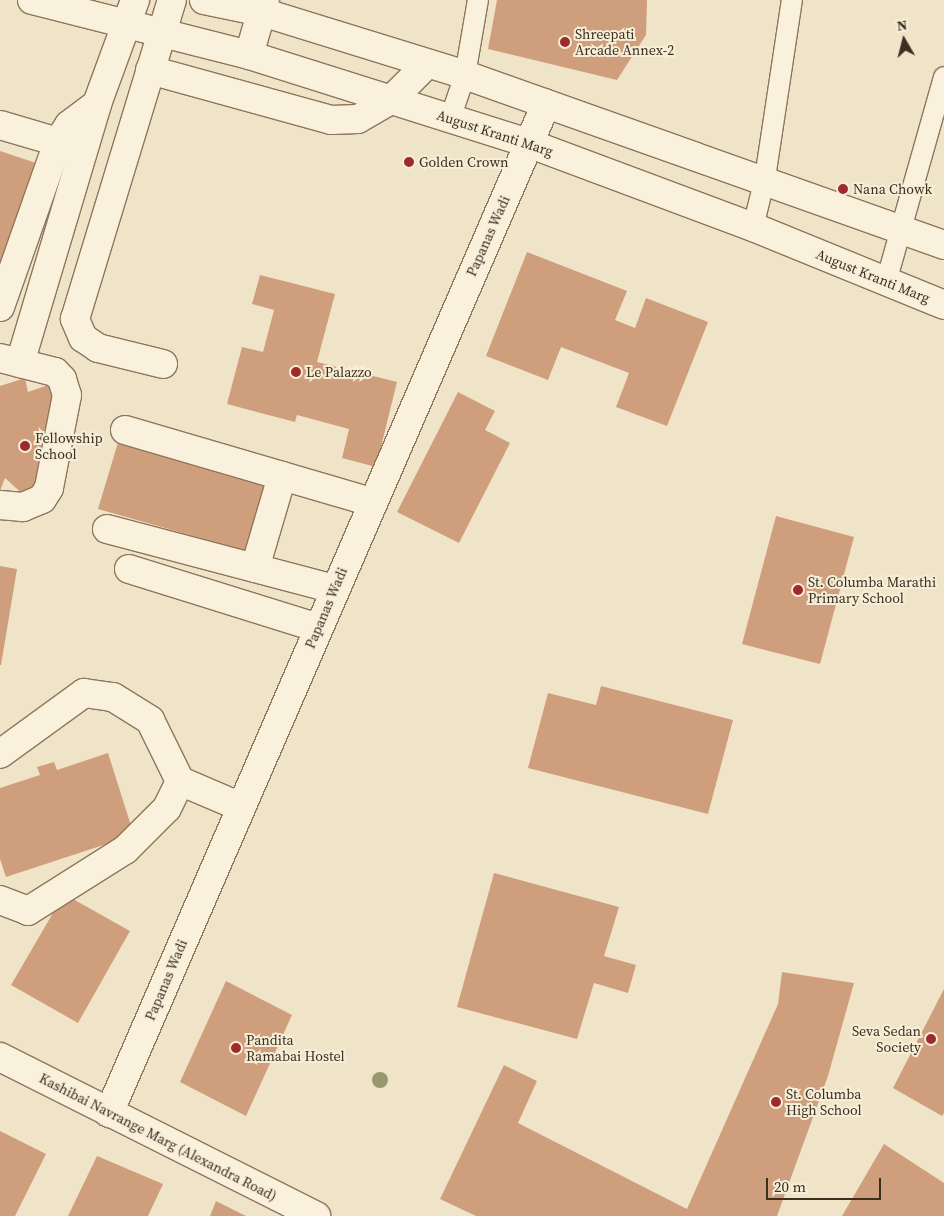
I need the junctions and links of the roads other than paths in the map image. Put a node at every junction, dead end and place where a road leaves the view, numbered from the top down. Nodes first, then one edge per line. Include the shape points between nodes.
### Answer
1 (32, 0) edge
2 (172, 0) edge
3 (204, 0) edge
4 (478, 0) edge
5 (792, 0) edge
6 (264, 6) edge
7 (131, 11) edge
8 (161, 30) junction
9 (249, 55) junction
10 (427, 64) junction
11 (150, 70) junction
12 (465, 75) junction
13 (944, 77) edge
14 (391, 100) junction
15 (97, 104) junction
16 (546, 104) junction
17 (450, 118) junction
18 (0, 125) edge
19 (58, 142) junction
20 (528, 143) junction
21 (765, 178) junction
22 (753, 227) junction
23 (902, 230) junction
24 (944, 245) edge
25 (886, 282) junction
26 (944, 306) edge
27 (0, 307) edge
28 (10, 361) edge
29 (163, 364) dead end
30 (125, 430) dead end
31 (282, 476) junction
32 (372, 502) junction
33 (0, 505) edge
34 (107, 529) dead end
35 (254, 568) junction
36 (129, 569) dead end
37 (334, 589) junction
38 (318, 628) junction
39 (0, 754) edge
40 (180, 781) junction
41 (241, 807) junction
42 (0, 900) edge
43 (0, 1058) edge
44 (109, 1113) junction
45 (316, 1216) edge

1 - 7 street, August Kranti Marg
2 - 8 street
3 - 6 street
4 - 12 lane
5 - 21 lane
6 - 9 street
6 - 10 street
7 - 8 street, August Kranti Marg
7 - 15 street
8 - 9 street, August Kranti Marg
8 - 11 street
9 - 14 street, August Kranti Marg
10 - 12 street
10 - 14 street
11 - 14 street via 331,120 358,119
11 - 29 street via 75,319 83,338 98,348
12 - 16 street
12 - 17 lane
13 - 23 lane
14 - 17 street, August Kranti Marg
15 - 19 street via 69,125
15 - 28 street
16 - 20 street, Papanas Wadi
16 - 21 street
17 - 20 street, August Kranti Marg
18 - 19 street
19 - 27 street
20 - 22 street, August Kranti Marg
20 - 32 street, Papanas Wadi
21 - 22 lane
21 - 23 street
22 - 25 street, August Kranti Marg
23 - 24 street
23 - 25 lane
25 - 26 street, August Kranti Marg
28 - 33 street via 56,372 67,395 48,488 42,499 23,507
30 - 31 street
31 - 32 street
31 - 35 street
32 - 37 street, Papanas Wadi
34 - 35 street
35 - 37 street
36 - 38 street
37 - 38 street, Papanas Wadi
38 - 41 street, Papanas Wadi
39 - 40 street via 84,693 113,697 150,720
40 - 41 street
40 - 42 street via 167,808 125,850 28,911
41 - 44 street, Papanas Wadi
43 - 44 street, Kashibai Navrange Marg (Alexandra Road)
44 - 45 street, Kashibai Navrange Marg (Alexandra Road)

